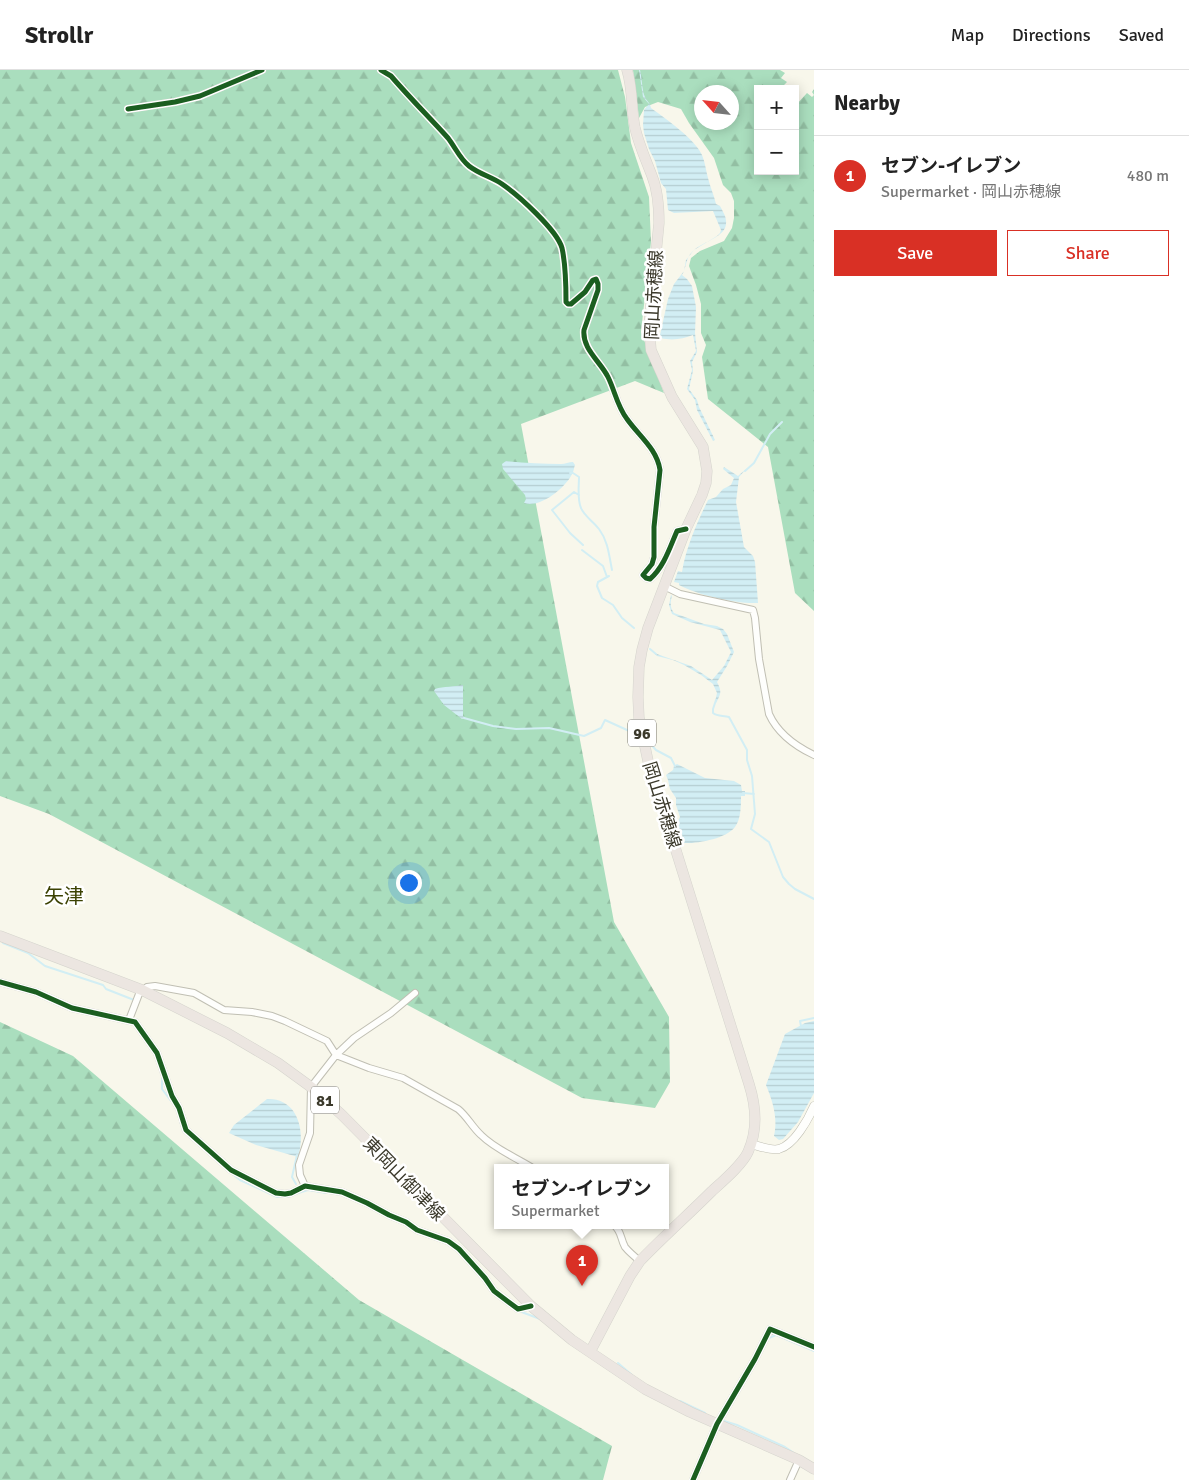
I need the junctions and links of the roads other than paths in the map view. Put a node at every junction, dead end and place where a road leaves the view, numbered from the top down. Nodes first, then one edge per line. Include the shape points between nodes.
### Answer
1 (262, 70) edge
2 (381, 70) edge
3 (627, 70) edge
4 (128, 109) dead end
5 (686, 529) junction
6 (664, 586) junction
7 (814, 755) edge
8 (0, 936) edge
9 (0, 982) edge
10 (142, 990) junction
11 (414, 993) dead end
12 (132, 1021) junction
13 (336, 1055) junction
14 (311, 1087) junction
15 (814, 1106) edge
16 (751, 1144) junction
17 (526, 1164) edge
18 (305, 1186) junction
19 (618, 1229) edge
20 (640, 1261) junction
21 (530, 1306) junction
22 (814, 1347) edge
23 (590, 1352) junction
24 (717, 1424) junction
25 (799, 1460) junction
26 (814, 1469) edge
27 (693, 1480) edge
28 (790, 1480) edge

1 - 4 street via 200,96
2 - 5 street via 449,140 467,164 512,191 542,220 561,246 568,304 596,279 598,290 584,330 587,347 608,376 620,409 654,452 660,470 654,557 643,575 646,578 650,579 662,564 677,532
3 - 5 main road, 岡山赤穂線 / 96 via 639,144 659,206 650,324 652,350 672,396 703,447 706,460 706,483
5 - 6 main road, 岡山赤穂線 / 96
6 - 7 street via 680,594 753,610 769,714 797,747
6 - 16 main road, 岡山赤穂線 / 96 via 648,628 639,667 639,718 648,762 754,1102 756,1116
8 - 10 main road, 東岡山御津線 / 81
9 - 12 street via 42,993 72,1008
10 - 12 street via 135,1001
10 - 13 street via 155,986 190,993 224,1010 272,1016 326,1041
10 - 14 main road, 東岡山御津線 / 81 via 227,1033
11 - 13 street
12 - 18 street via 157,1052 186,1130 232,1170 276,1193 285,1194
13 - 14 street
13 - 17 street via 403,1078 458,1108 485,1139
14 - 18 street via 310,1133 299,1165
14 - 21 main road, 東岡山御津線 / 81
15 - 16 street via 789,1144 769,1149
16 - 20 main road, 岡山赤穂線 / 96 via 748,1153 721,1183
18 - 21 street via 350,1195 417,1230 455,1245 494,1292 518,1309
19 - 20 street via 627,1249
20 - 23 main road, 岡山赤穂線 / 96
21 - 23 main road, 東岡山御津線 / 81
22 - 24 street via 770,1329
23 - 24 main road, 東岡山御津線 / 81 via 645,1388
24 - 25 main road, 東岡山御津線 / 81
24 - 27 street
25 - 26 main road, 東岡山御津線 / 81
25 - 28 street

